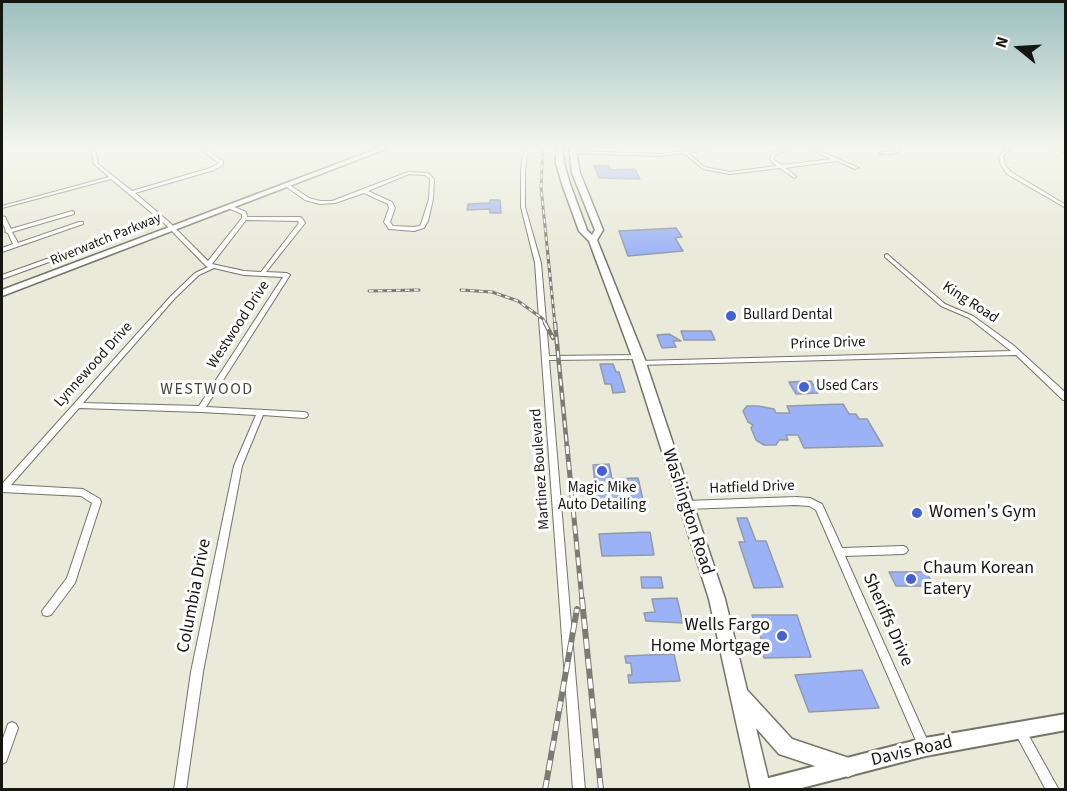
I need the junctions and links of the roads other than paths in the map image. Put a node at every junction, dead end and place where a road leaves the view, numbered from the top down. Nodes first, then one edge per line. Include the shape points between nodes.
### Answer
1 (87, 184) edge
2 (120, 184) edge
3 (164, 184) edge
4 (281, 184) edge
5 (289, 184) edge
6 (381, 184) edge
7 (432, 184) edge
8 (523, 184) edge
9 (566, 184) edge
10 (580, 184) edge
11 (1027, 184) edge
12 (286, 185) junction
13 (364, 191) junction
14 (131, 194) junction
15 (2, 207) edge
16 (230, 207) junction
17 (1065, 207) edge
18 (72, 213) dead end
19 (2, 217) edge
20 (245, 218) junction
21 (81, 223) dead end
22 (171, 227) junction
23 (8, 233) junction
24 (2, 236) edge
25 (593, 240) junction
26 (15, 245) junction
27 (83, 248) dead end
28 (2, 250) edge
29 (887, 256) dead end
30 (210, 266) junction
31 (262, 274) junction
32 (2, 277) edge
33 (2, 287) edge
34 (2, 294) edge
35 (1017, 353) junction
36 (546, 358) junction
37 (639, 360) junction
38 (1065, 398) edge
39 (76, 405) junction
40 (201, 409) junction
41 (260, 414) junction
42 (304, 415) dead end
43 (2, 488) edge
44 (685, 506) junction
45 (819, 507) joint
46 (903, 550) dead end
47 (838, 552) junction
48 (47, 611) dead end
49 (739, 695) junction
50 (1065, 722) edge
51 (12, 728) dead end
52 (1020, 730) junction
53 (925, 747) junction
54 (2, 758) edge
55 (848, 767) junction
56 (180, 789) edge
57 (579, 789) edge
58 (761, 789) edge
59 (1053, 789) edge

1 - 15 street
2 - 14 street
3 - 14 street
4 - 22 main road, Riverwatch Parkway
5 - 12 main road, Riverwatch Parkway
6 - 13 street
7 - 13 street via 425,221 422,227 414,229 391,228 387,222 390,203
8 - 36 street, Martinez Boulevard via 523,207 537,255
9 - 25 main road, Washington Road via 584,231
10 - 25 main road, Washington Road via 599,230
11 - 17 street
12 - 13 street via 320,203
12 - 16 main road, Riverwatch Parkway
14 - 22 street
16 - 20 street via 244,213
16 - 22 main road, Riverwatch Parkway
18 - 23 street
19 - 23 street
20 - 30 street, Lynnewood Drive
20 - 31 street via 300,219 302,223
21 - 26 street
22 - 30 street
22 - 33 main road, Riverwatch Parkway
22 - 34 main road, Riverwatch Parkway
23 - 24 street
23 - 26 street
25 - 37 main road, Washington Road
26 - 28 street
27 - 32 street
29 - 35 street, King Road via 943,305 970,317
30 - 31 street, Westwood Drive
30 - 39 street, Lynnewood Drive via 173,297
31 - 40 street, Westwood Drive via 287,275
35 - 37 street, Prince Drive
35 - 38 street, King Road
36 - 37 street, Prince Drive
36 - 57 street, Martinez Boulevard
37 - 44 main road, Washington Road
39 - 40 street
39 - 43 street, Lynnewood Drive
40 - 41 street
41 - 42 street
41 - 56 street, Columbia Drive via 238,466 197,672
43 - 48 street via 83,493 97,502 71,580
44 - 45 street, Hatfield Drive via 786,501 810,502
44 - 49 main road, Washington Road via 717,599
45 - 47 street, Sheriffs Drive
46 - 47 street
47 - 53 street, Sheriffs Drive
49 - 55 main road via 786,747
49 - 58 main road, Washington Road
50 - 52 main road, Davis Road
51 - 54 street
52 - 53 main road, Davis Road
52 - 59 street
53 - 55 main road, Davis Road
55 - 58 main road, Davis Road

